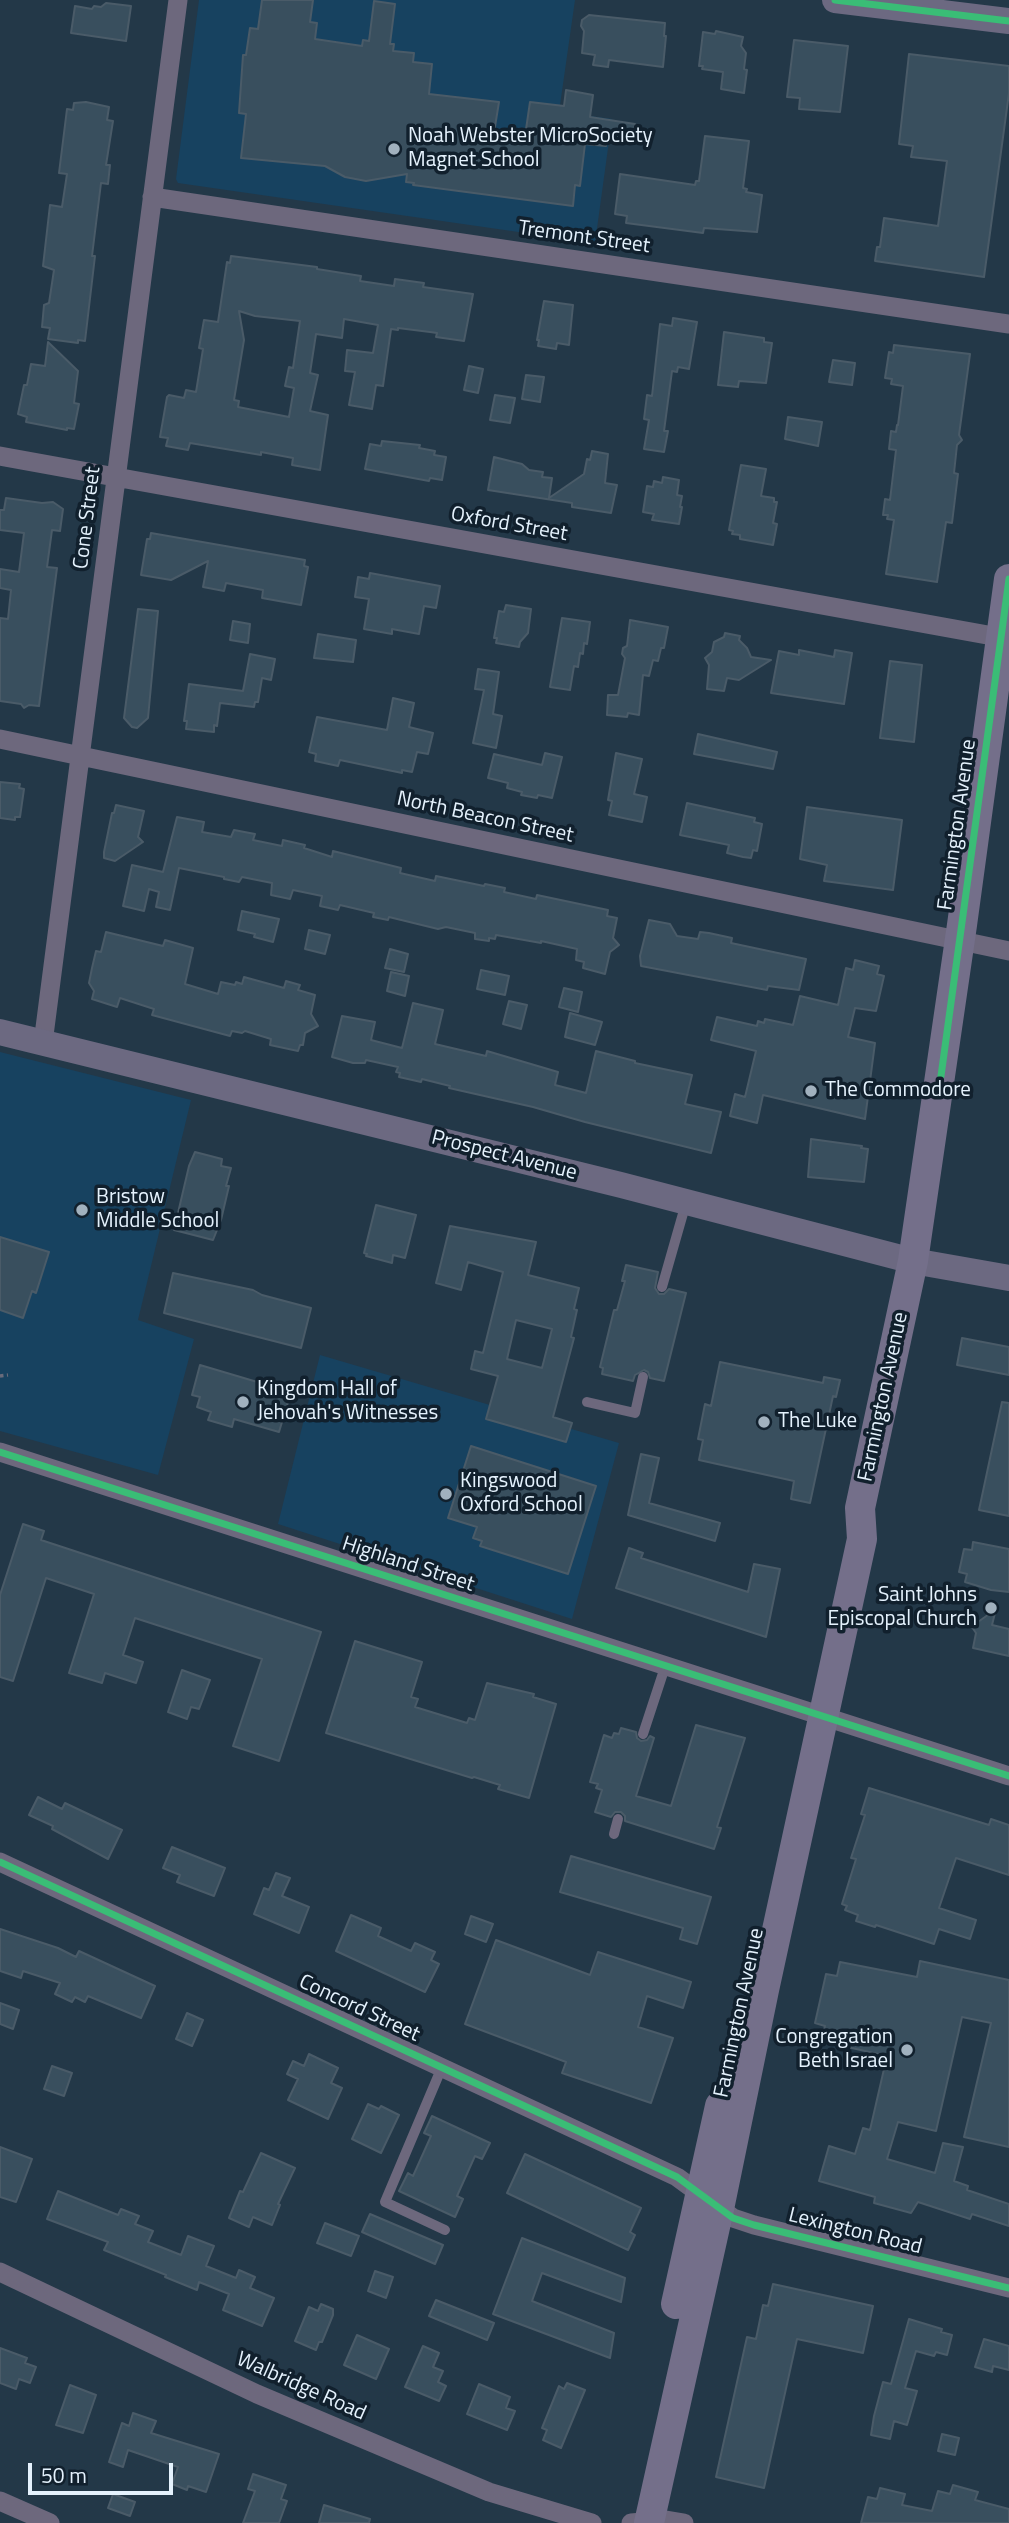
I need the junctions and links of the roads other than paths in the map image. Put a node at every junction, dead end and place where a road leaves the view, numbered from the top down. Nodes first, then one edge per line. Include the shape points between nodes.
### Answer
1 (178, 0) edge
2 (835, 0) edge
3 (1009, 21) edge
4 (152, 197) junction
5 (1009, 324) edge
6 (0, 456) edge
7 (116, 477) junction
8 (1009, 579) edge
9 (1005, 638) edge
10 (0, 739) edge
11 (82, 757) junction
12 (960, 941) junction
13 (1009, 950) edge
14 (0, 1032) edge
15 (43, 1042) junction
16 (686, 1202) junction
17 (913, 1261) junction
18 (1009, 1278) edge
19 (662, 1287) dead end
20 (643, 1377) dead end
21 (587, 1402) dead end
22 (0, 1452) edge
23 (665, 1667) junction
24 (814, 1714) junction
25 (643, 1734) dead end
26 (1009, 1776) edge
27 (618, 1819) dead end
28 (614, 1834) dead end
29 (0, 1862) edge
30 (442, 2067) junction
31 (710, 2201) junction
32 (445, 2230) dead end
33 (0, 2272) edge
34 (1009, 2288) edge
35 (0, 2501) edge
36 (50, 2523) edge
37 (592, 2523) edge
38 (642, 2523) edge
39 (684, 2523) edge

1 - 4 street, Cone Street
2 - 3 main road
4 - 5 street, Tremont Street
4 - 7 street, Cone Street
6 - 7 street, Oxford Street
7 - 9 street, Oxford Street
7 - 11 street, Cone Street
8 - 9 main road, Farmington Avenue
9 - 12 main road, Farmington Avenue
10 - 11 street, North Beacon Street
11 - 12 street, North Beacon Street
11 - 15 street, Cone Street
12 - 13 street, North Beacon Street
12 - 17 main road, Farmington Avenue
14 - 15 main road, Prospect Avenue
15 - 16 main road, Prospect Avenue
16 - 17 main road, Prospect Avenue
16 - 19 lane
17 - 18 main road, Prospect Avenue
17 - 24 main road, Farmington Avenue via 860,1508 862,1539
20 - 21 lane via 635,1412
22 - 23 street, Highland Street
23 - 24 street, Highland Street
23 - 25 lane
24 - 26 street, Highland Street
24 - 31 main road, Farmington Avenue
27 - 28 lane
29 - 30 street, Concord Street
30 - 31 street, Concord Street via 677,2177
30 - 32 lane via 385,2202
31 - 34 street, Lexington Road via 733,2218 754,2225
31 - 38 main road, Farmington Avenue
33 - 37 street, Walbridge Road via 257,2394 489,2492
35 - 36 street
38 - 39 street

